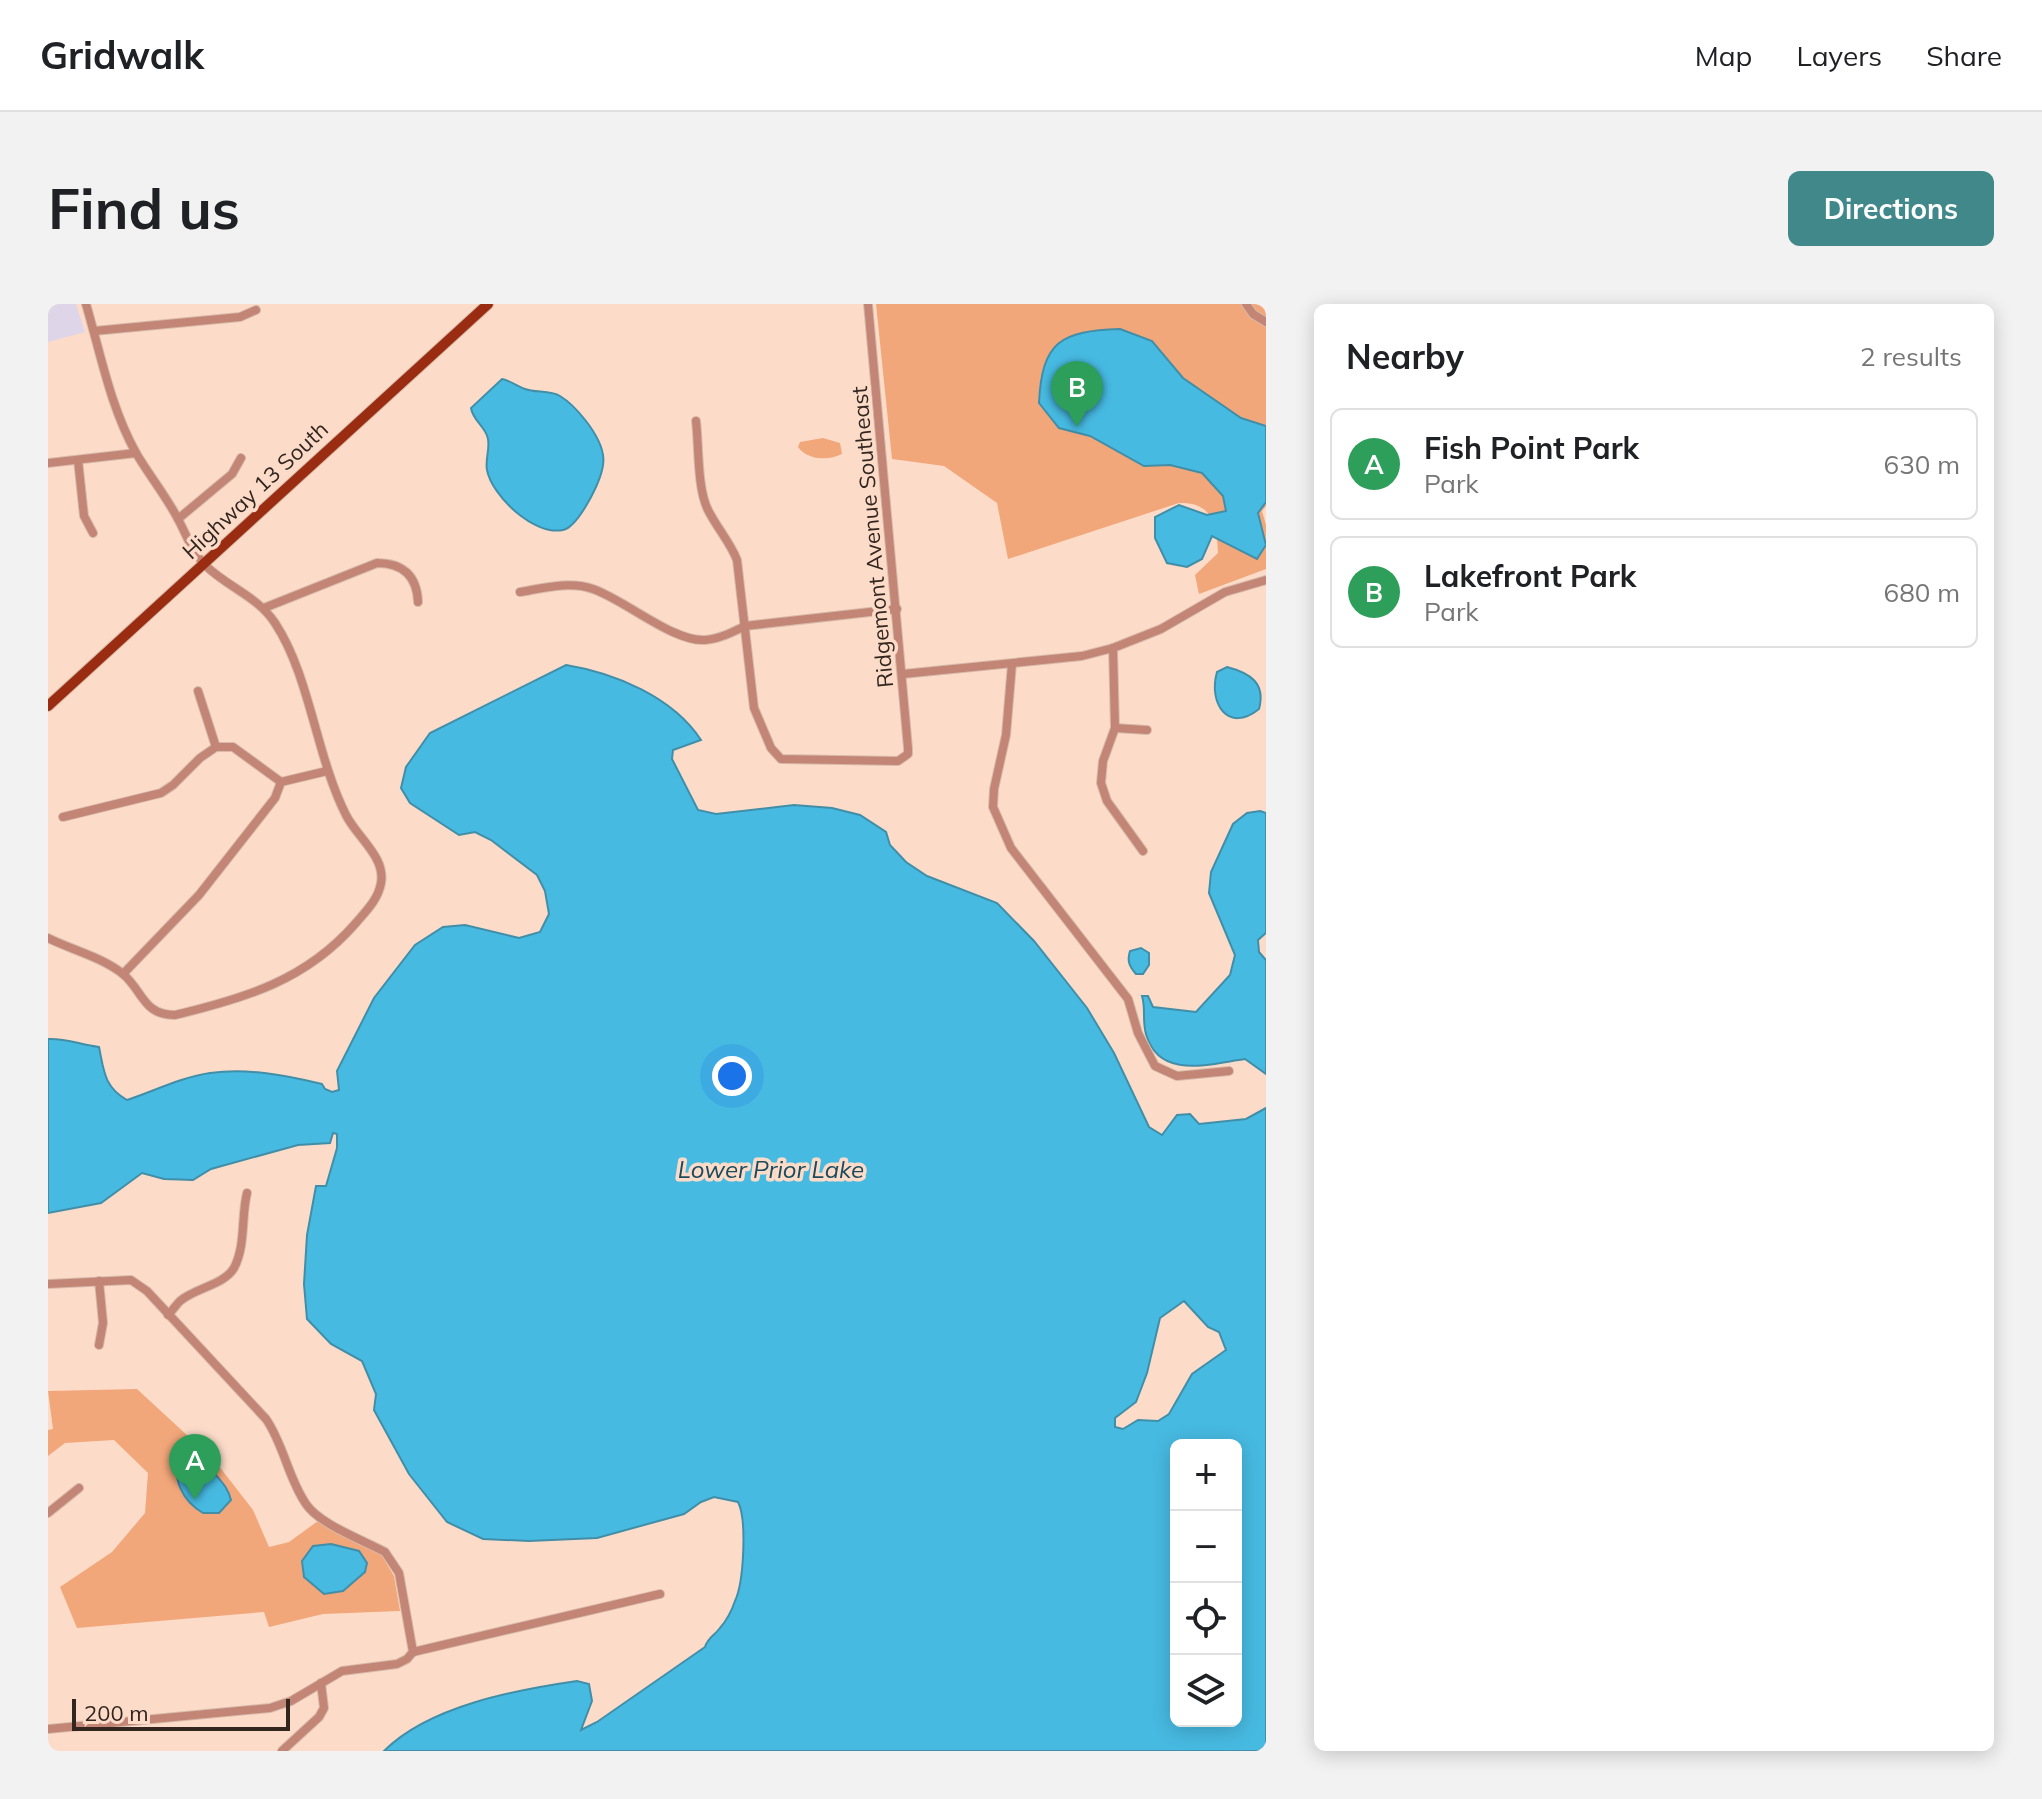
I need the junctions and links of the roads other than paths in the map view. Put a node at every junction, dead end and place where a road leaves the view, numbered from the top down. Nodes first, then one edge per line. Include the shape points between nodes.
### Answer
1 (86, 304) edge
2 (488, 304) edge
3 (868, 304) edge
4 (1246, 304) edge
5 (256, 310) dead end
6 (1266, 322) edge
7 (94, 331) junction
8 (696, 421) dead end
9 (136, 453) junction
10 (241, 458) dead end
11 (78, 460) junction
12 (48, 463) edge
13 (178, 519) junction
14 (93, 533) dead end
15 (204, 564) junction
16 (1266, 580) edge
17 (520, 592) dead end
18 (418, 602) dead end
19 (264, 608) junction
20 (897, 609) junction
21 (745, 626) junction
22 (1113, 648) junction
23 (1012, 664) junction
24 (903, 674) junction
25 (198, 691) dead end
26 (48, 706) edge
27 (1115, 728) junction
28 (1147, 730) dead end
29 (216, 747) junction
30 (327, 771) junction
31 (281, 782) junction
32 (63, 817) dead end
33 (1143, 851) dead end
34 (48, 938) edge
35 (123, 974) junction
36 (1229, 1071) dead end
37 (247, 1193) dead end
38 (99, 1281) junction
39 (48, 1284) edge
40 (168, 1315) junction
41 (99, 1345) dead end
42 (79, 1488) dead end
43 (48, 1513) edge
44 (660, 1594) dead end
45 (413, 1652) junction
46 (321, 1683) junction
47 (48, 1729) edge
48 (282, 1751) edge

1 - 7 street
2 - 15 main road, Highway 13 South
3 - 20 street, Ridgemont Avenue Southeast
4 - 6 street
5 - 7 street via 240,317
7 - 9 street via 116,413
8 - 21 street via 704,494 737,560
9 - 11 street
9 - 13 street
10 - 13 street via 232,474
11 - 12 street
11 - 14 street via 84,516
13 - 15 street
15 - 19 street
15 - 26 main road, Highway 13 South
16 - 22 street via 1225,592 1161,629
17 - 21 street via 573,585 592,589 685,638 704,640
18 - 19 street via 415,581 405,569 377,563
19 - 30 street via 290,649
20 - 21 street
20 - 24 street, Ridgemont Avenue Southeast
21 - 24 street, Ridgemont Avenue Southeast via 754,708 781,759 898,761 908,754
22 - 23 street
22 - 27 street
23 - 24 street
23 - 36 street via 993,807 1011,848 1128,999 1155,1066 1177,1076
25 - 29 street
27 - 28 street
27 - 33 street via 1101,783 1107,801
29 - 31 street via 233,747
29 - 32 street via 161,793
30 - 31 street
30 - 35 street via 347,817 373,852 382,882 374,902 339,942 274,986 175,1015 161,1015 147,1005
31 - 35 street via 275,798 199,895
34 - 35 street
37 - 40 street via 233,1269 181,1299
38 - 39 street
38 - 40 street via 131,1280
38 - 41 street
40 - 45 street via 266,1419 307,1506 393,1561
42 - 43 street
44 - 45 street
45 - 46 street via 397,1664 342,1671
46 - 47 street via 270,1708
46 - 48 street via 324,1708 319,1717

